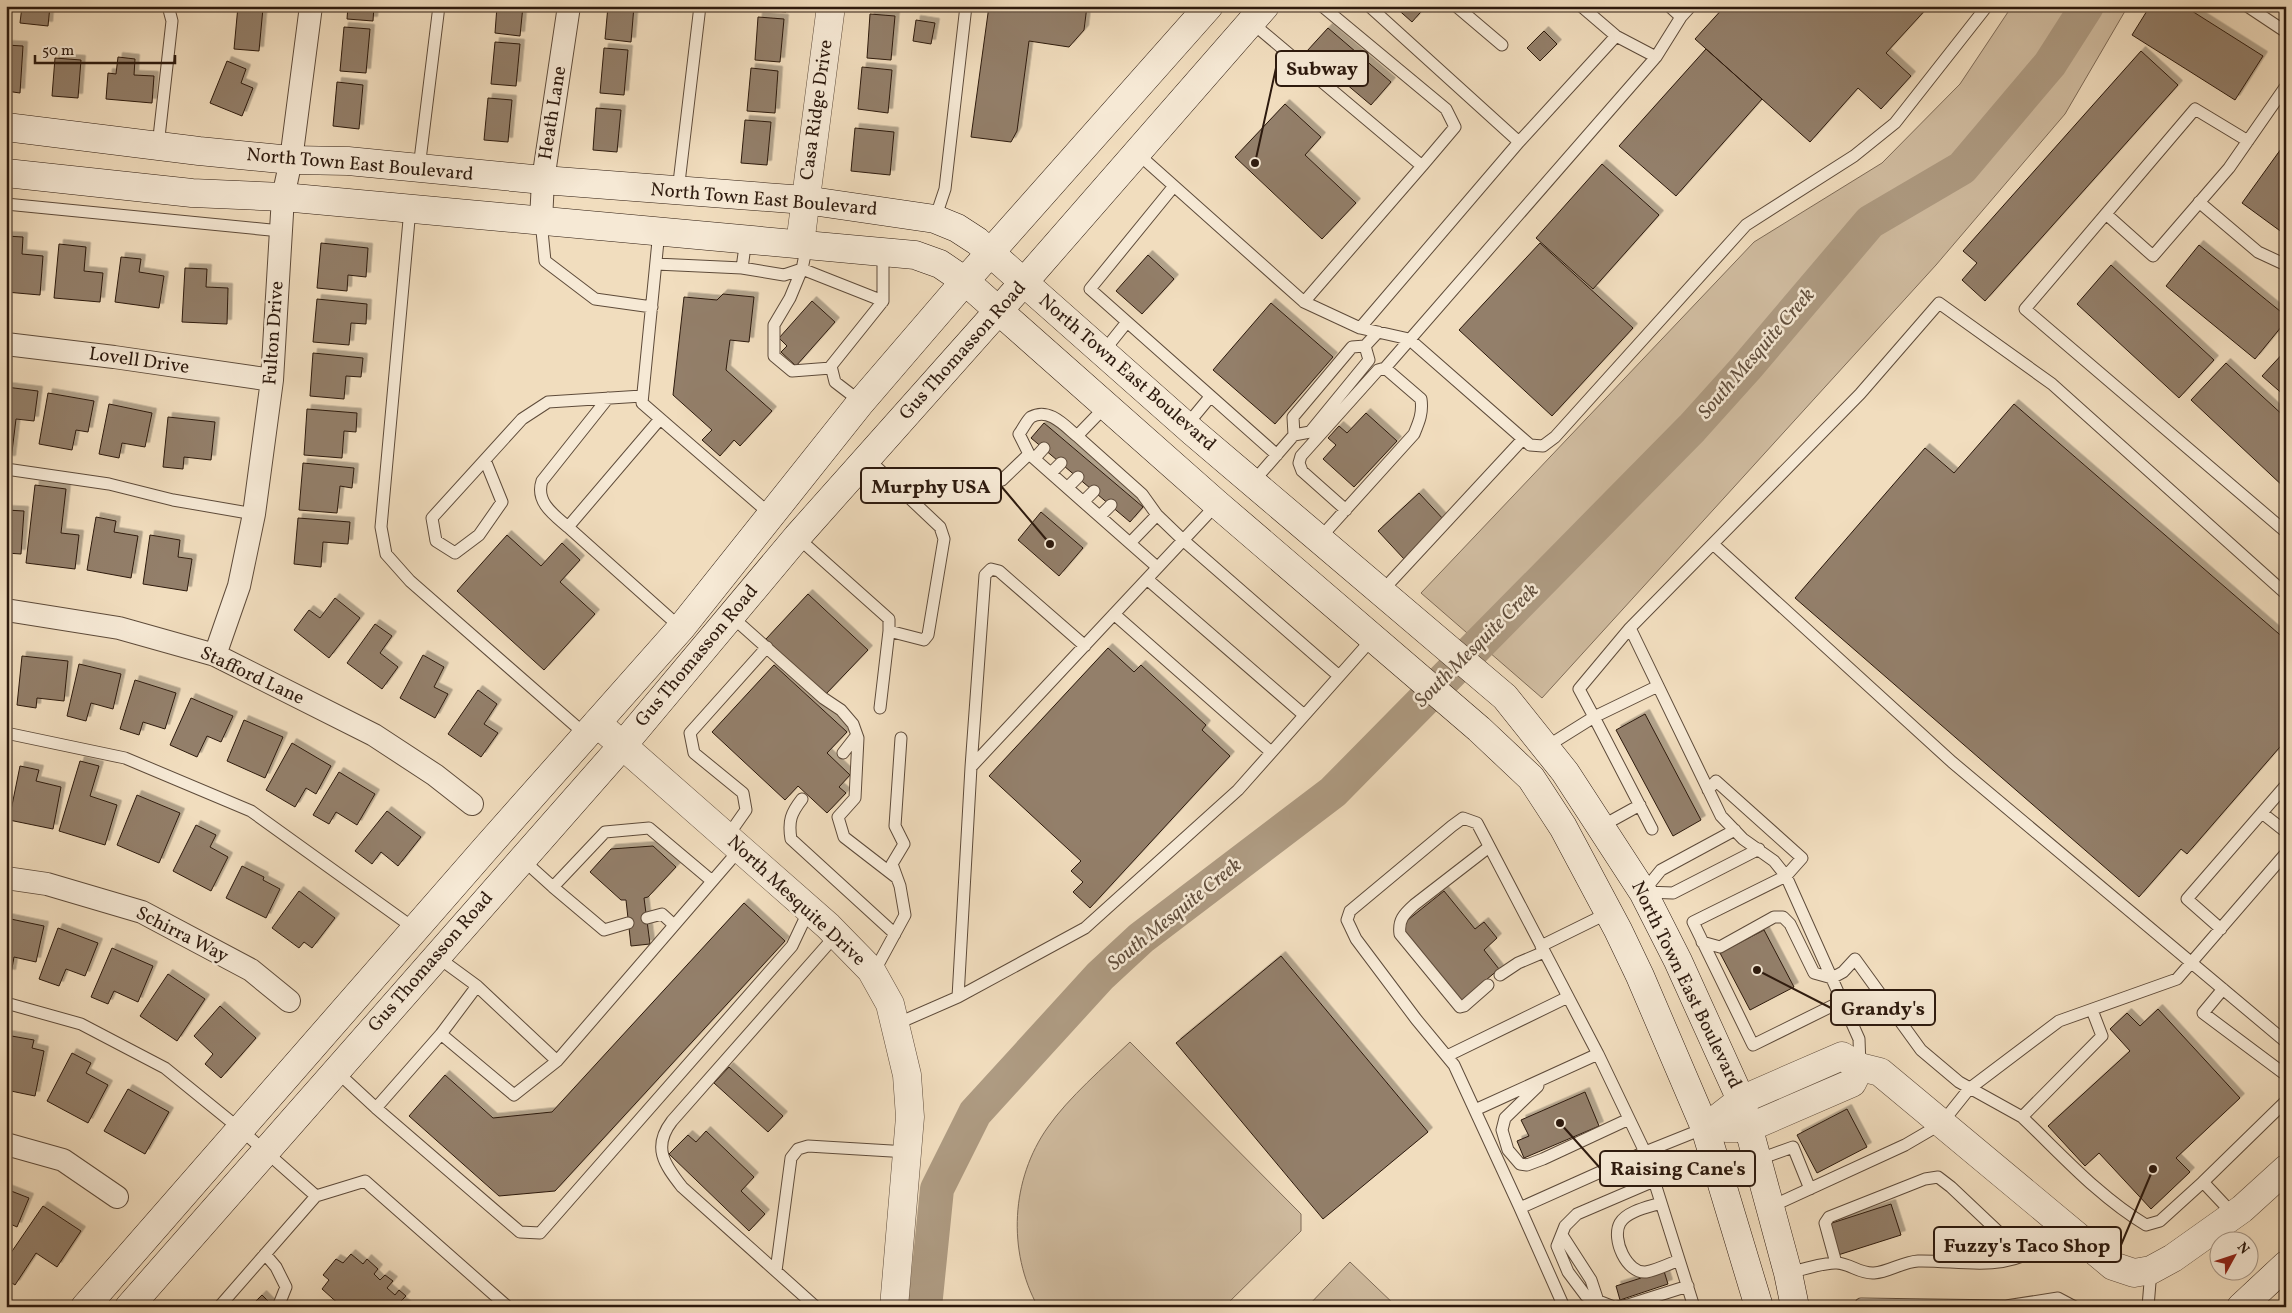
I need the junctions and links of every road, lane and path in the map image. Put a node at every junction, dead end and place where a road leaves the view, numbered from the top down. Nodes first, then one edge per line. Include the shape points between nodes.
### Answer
1 (168, 6) edge
2 (311, 6) edge
3 (439, 6) edge
4 (569, 6) edge
5 (700, 6) edge
6 (831, 6) edge
7 (966, 6) edge
8 (1209, 6) edge
9 (1322, 6) edge
10 (1369, 6) edge
11 (1456, 6) edge
12 (1581, 6) edge
13 (1669, 6) edge
14 (1690, 6) edge
15 (1987, 6) edge
16 (2247, 6) edge
17 (1258, 14) edge
18 (1681, 17) junction
19 (2286, 32) edge
20 (1616, 36) junction
21 (1502, 46) dead end
22 (1656, 57) junction
23 (2285, 88) edge
24 (6, 127) edge
25 (2248, 141) junction
26 (1519, 142) junction
27 (158, 146) junction
28 (1137, 153) junction
29 (290, 160) junction
30 (1422, 166) junction
31 (419, 168) junction
32 (6, 173) edge
33 (543, 180) junction
34 (1174, 186) junction
35 (678, 191) junction
36 (283, 197) junction
37 (805, 200) junction
38 (2199, 202) junction
39 (6, 204) edge
40 (410, 209) junction
41 (2106, 214) junction
42 (935, 219) junction
43 (541, 221) junction
44 (281, 231) junction
45 (659, 232) junction
46 (746, 239) junction
47 (883, 252) junction
48 (990, 252) junction
49 (803, 253) junction
50 (656, 264) junction
51 (2286, 265) edge
52 (742, 268) junction
53 (965, 281) junction
54 (1024, 282) junction
55 (883, 301) junction
56 (1304, 302) junction
57 (652, 307) junction
58 (998, 312) junction
59 (1127, 322) junction
60 (1360, 328) junction
61 (1378, 332) junction
62 (1409, 338) junction
63 (6, 344) edge
64 (1365, 346) junction
65 (1103, 352) junction
66 (831, 368) junction
67 (1385, 368) junction
68 (272, 380) junction
69 (642, 396) junction
70 (1210, 397) junction
71 (608, 398) junction
72 (861, 402) junction
73 (1106, 406) junction
74 (660, 419) junction
75 (1186, 426) junction
76 (1294, 435) junction
77 (1523, 440) junction
78 (1078, 442) junction
79 (1044, 448) dead end
80 (1032, 456) junction
81 (1277, 456) junction
82 (867, 458) junction
83 (485, 460) junction
84 (1061, 463) dead end
85 (6, 469) edge
86 (1051, 473) junction
87 (1078, 477) dead end
88 (1253, 482) junction
89 (1068, 487) junction
90 (1094, 491) dead end
91 (906, 494) junction
92 (1084, 501) junction
93 (1217, 504) junction
94 (1111, 505) dead end
95 (1346, 510) junction
96 (254, 514) junction
97 (770, 514) junction
98 (1156, 515) junction
99 (1100, 516) junction
100 (568, 527) junction
101 (2286, 532) edge
102 (797, 537) junction
103 (1320, 538) junction
104 (1183, 540) junction
105 (1130, 543) junction
106 (1713, 544) junction
107 (1157, 567) junction
108 (1147, 579) junction
109 (1382, 591) junction
110 (2286, 594) edge
111 (6, 610) edge
112 (1114, 614) junction
113 (730, 615) junction
114 (681, 628) junction
115 (1630, 628) junction
116 (889, 631) junction
117 (1373, 638) junction
118 (767, 646) junction
119 (1085, 646) junction
120 (215, 655) junction
121 (1339, 676) junction
122 (1658, 686) junction
123 (880, 708) dead end
124 (1304, 715) junction
125 (1594, 717) junction
126 (592, 729) junction
127 (6, 733) edge
128 (857, 735) junction
129 (901, 738) dead end
130 (623, 745) junction
131 (1546, 747) junction
132 (1271, 752) junction
133 (843, 753) dead end
134 (971, 767) junction
135 (2286, 785) edge
136 (1708, 790) junction
137 (802, 799) dead end
138 (472, 804) dead end
139 (1640, 806) junction
140 (2262, 813) junction
141 (1602, 826) junction
142 (1652, 829) dead end
143 (1735, 830) junction
144 (2286, 832) edge
145 (733, 843) junction
146 (1489, 847) junction
147 (1759, 848) junction
148 (2286, 853) edge
149 (522, 858) junction
150 (1786, 876) junction
151 (6, 878) edge
152 (897, 878) junction
153 (712, 881) junction
154 (553, 887) junction
155 (1644, 892) junction
156 (809, 910) junction
157 (1608, 913) junction
158 (647, 918) dead end
159 (628, 923) dead end
160 (674, 925) junction
161 (2221, 929) junction
162 (416, 930) junction
163 (895, 934) junction
164 (836, 935) junction
165 (1702, 942) junction
166 (1542, 949) junction
167 (436, 956) junction
168 (2191, 962) junction
169 (873, 973) junction
170 (1500, 975) dead end
171 (1832, 978) junction
172 (1488, 985) dead end
173 (476, 986) junction
174 (2223, 989) junction
175 (958, 997) junction
176 (1568, 997) junction
177 (289, 1001) dead end
178 (1842, 1001) junction
179 (6, 1003) edge
180 (2092, 1010) junction
181 (894, 1025) junction
182 (441, 1034) junction
183 (2286, 1042) edge
184 (1598, 1054) junction
185 (1447, 1056) junction
186 (557, 1061) junction
187 (1860, 1067) junction
188 (336, 1071) junction
189 (2286, 1075) edge
190 (1546, 1078) junction
191 (1969, 1089) junction
192 (1741, 1100) junction
193 (2286, 1101) edge
194 (376, 1108) junction
195 (1475, 1110) junction
196 (2022, 1117) junction
197 (1629, 1120) junction
198 (1940, 1124) junction
199 (1705, 1128) junction
200 (1748, 1128) junction
201 (240, 1129) junction
202 (6, 1144) edge
203 (265, 1151) junction
204 (908, 1152) junction
205 (1645, 1152) junction
206 (1757, 1160) junction
207 (2286, 1169) edge
208 (1654, 1181) junction
209 (2204, 1182) junction
210 (1810, 1189) junction
211 (316, 1196) junction
212 (117, 1197) dead end
213 (1661, 1203) junction
214 (1770, 1207) junction
215 (1520, 1208) junction
216 (2234, 1216) junction
217 (2059, 1221) junction
218 (265, 1254) junction
219 (2023, 1256) junction
220 (1679, 1260) junction
221 (1836, 1263) junction
222 (2286, 1265) edge
223 (2150, 1270) junction
224 (776, 1271) junction
225 (1788, 1273) junction
226 (1688, 1286) junction
227 (84, 1307) edge
228 (129, 1307) edge
229 (219, 1307) edge
230 (278, 1307) edge
231 (508, 1307) edge
232 (816, 1307) edge
233 (894, 1307) edge
234 (1564, 1307) edge
235 (1616, 1307) edge
236 (1694, 1307) edge
237 (1760, 1307) edge
238 (1795, 1307) edge
239 (1862, 1307) edge
240 (2075, 1307) edge
241 (2148, 1307) edge
242 (2241, 1307) edge

1 - 27 lane via 172,21
2 - 29 street, Fulton Drive
3 - 31 lane
4 - 33 street, Heath Lane
5 - 35 lane
6 - 37 main road, Casa Ridge Drive
7 - 42 lane via 945,189
8 - 48 main road, Gus Thomasson Road
9 - 30 lane via 1446,109 1455,127
10 - 26 lane
11 - 21 lane
12 - 20 lane
13 - 18 lane
14 - 18 lane
15 - 77 lane via 1895,123 1854,156 1746,225 1555,437 1543,446 1530,446
16 - 19 lane
17 - 28 main road, Gus Thomasson Road
17 - 30 lane
18 - 22 lane
20 - 22 lane
20 - 26 lane
22 - 62 lane
23 - 25 lane
24 - 27 main road, North Town East Boulevard
25 - 38 lane
25 - 41 lane via 2195,108
26 - 60 lane
27 - 29 main road, North Town East Boulevard
28 - 34 lane
28 - 54 main road, Gus Thomasson Road
29 - 31 main road, North Town East Boulevard via 348,161
29 - 36 street, Fulton Drive
30 - 56 lane
31 - 33 main road, North Town East Boulevard
32 - 36 main road, North Town East Boulevard via 192,193
33 - 35 main road, North Town East Boulevard
33 - 43 street, Heath Lane
34 - 56 lane
34 - 59 lane via 1090,289
35 - 37 main road, North Town East Boulevard
36 - 40 main road, North Town East Boulevard
36 - 44 street, Fulton Drive
37 - 42 main road, North Town East Boulevard
37 - 49 main road, Casa Ridge Drive
38 - 41 lane via 2153,256
38 - 51 lane via 2258,252
39 - 44 lane
40 - 43 main road, North Town East Boulevard
40 - 126 lane via 381,527 386,554 410,580
41 - 101 lane via 2025,310
42 - 48 main road, North Town East Boulevard via 957,228
43 - 45 main road, North Town East Boulevard
43 - 57 lane via 545,261 595,298
44 - 68 street, Fulton Drive
45 - 46 main road, North Town East Boulevard
45 - 50 lane
46 - 49 main road, North Town East Boulevard
46 - 52 lane
47 - 49 main road, North Town East Boulevard
47 - 53 main road, North Town East Boulevard via 915,255 940,264
47 - 55 lane
48 - 53 main road, Gus Thomasson Road
48 - 54 main road, North Town East Boulevard
49 - 52 lane via 784,275
49 - 55 lane
49 - 66 lane via 790,298 774,325 774,356 792,371
50 - 52 lane
50 - 57 lane
53 - 58 main road, North Town East Boulevard
53 - 72 main road, Gus Thomasson Road
54 - 58 main road, Gus Thomasson Road
54 - 65 main road, North Town East Boulevard
55 - 66 lane
56 - 60 lane
57 - 69 lane
58 - 73 main road, North Town East Boulevard
58 - 82 main road, Gus Thomasson Road
59 - 65 lane
59 - 70 lane
60 - 61 lane
61 - 62 lane
61 - 64 lane
62 - 67 lane
62 - 77 lane
63 - 68 street, Lovell Drive via 114,356
64 - 76 lane via 1352,347 1293,417
64 - 76 lane via 1369,360 1310,432
65 - 75 main road, North Town East Boulevard
66 - 72 lane via 835,382
67 - 95 lane via 1421,400 1423,411 1414,434
67 - 95 lane via 1378,370 1301,456 1299,463 1302,471
68 - 96 street, Fulton Drive
69 - 71 lane
69 - 74 lane via 642,403
70 - 75 lane
70 - 81 lane
71 - 83 lane via 548,402 522,419
71 - 100 lane via 539,489 546,508
72 - 97 main road, Gus Thomasson Road
73 - 78 lane
73 - 93 main road, North Town East Boulevard
74 - 97 lane
74 - 100 lane
75 - 88 main road, North Town East Boulevard
76 - 81 lane
77 - 109 lane
78 - 80 lane via 1061,430 1056,418 1042,414 1030,418 1019,434
78 - 98 lane via 1127,487 1142,494
79 - 80 lane
80 - 86 lane
80 - 91 lane via 1002,480 974,489
81 - 88 lane
82 - 91 lane
82 - 102 main road, Gus Thomasson Road
83 - 83 lane via 432,518 436,541 455,553 479,535 502,502
84 - 86 lane
85 - 96 lane via 109,484 173,500
86 - 89 lane
87 - 89 lane
88 - 93 main road
88 - 103 main road, North Town East Boulevard
89 - 92 lane
90 - 92 lane
91 - 116 lane via 940,526 944,539 928,635 924,640
92 - 99 lane
93 - 104 lane
93 - 117 main road, North Town East Boulevard
94 - 99 lane
95 - 103 lane
96 - 120 street, Fulton Drive via 239,586
97 - 102 main road
97 - 114 main road, Gus Thomasson Road
98 - 104 lane
98 - 105 lane
99 - 105 lane
100 - 114 lane
102 - 113 main road, Gus Thomasson Road
102 - 116 lane via 889,620
103 - 109 main road, North Town East Boulevard
104 - 107 lane
104 - 121 lane
105 - 107 lane
106 - 110 lane via 1860,394 1939,303 2052,384
106 - 115 lane
106 - 168 lane via 1952,762
107 - 108 lane
108 - 112 lane
108 - 124 lane
109 - 131 main road, North Town East Boulevard via 1505,697
111 - 120 street, Stafford Lane via 119,628
112 - 119 lane
112 - 132 lane
113 - 118 lane
113 - 130 main road, Gus Thomasson Road
114 - 126 main road, Gus Thomasson Road
115 - 122 lane
115 - 125 lane via 1579,689
116 - 123 lane
117 - 121 lane
117 - 157 main road, North Town East Boulevard via 1479,729 1536,784
118 - 128 lane via 823,698 842,710
118 - 145 lane via 690,733 694,753 743,793 746,810
119 - 134 lane
119 - 134 lane via 999,571 991,569 985,575
120 - 138 street, Stafford Lane via 374,735
121 - 124 lane
122 - 125 lane
122 - 136 lane
124 - 132 lane
125 - 131 lane
125 - 139 lane
126 - 130 main road, North Mesquite Drive
126 - 162 main road, Gus Thomasson Road
127 - 162 lane via 125,758 251,811
128 - 133 lane
128 - 152 lane via 855,798 838,817 844,837
129 - 152 lane via 895,826 904,844 892,864
130 - 145 main road, North Mesquite Drive
130 - 149 main road, Gus Thomasson Road
131 - 141 main road, North Town East Boulevard
132 - 175 lane via 1238,790 1085,928
134 - 175 lane
135 - 140 lane
136 - 143 lane via 1721,816
136 - 150 lane via 1716,781 1802,858
137 - 163 lane via 792,811 788,823 791,839
139 - 141 lane
139 - 142 lane
140 - 144 lane
140 - 161 lane via 2187,899
141 - 155 main road, North Town East Boulevard
143 - 147 lane
143 - 155 lane via 1661,870
145 - 153 lane
145 - 156 main road, North Mesquite Drive
146 - 166 lane
146 - 172 lane via 1414,905 1398,925 1400,934 1460,1007
146 - 185 lane via 1477,823 1463,818 1350,911 1347,920 1356,939
147 - 150 lane
147 - 155 lane via 1673,893
148 - 161 lane
149 - 154 lane
149 - 167 main road, Gus Thomasson Road
150 - 165 lane via 1693,922
150 - 171 lane
151 - 177 street, Schirra Way via 47,884 142,912 251,970
152 - 163 lane via 905,915
153 - 154 lane via 649,828 606,832
153 - 160 lane
154 - 159 lane via 604,930
155 - 157 main road
155 - 192 main road, North Town East Boulevard
156 - 164 main road, North Mesquite Drive
156 - 194 lane via 792,946 540,1233 520,1232
157 - 166 lane
157 - 199 main road, North Town East Boulevard via 1640,976
158 - 160 lane via 662,914
160 - 186 lane
161 - 168 lane
162 - 167 main road
162 - 201 main road, Gus Thomasson Road
163 - 169 lane
164 - 169 main road, North Mesquite Drive
164 - 224 lane via 672,1121 661,1140 661,1154 682,1187
165 - 171 lane via 1720,947 1774,917 1783,918 1790,924 1814,973
165 - 178 lane via 1753,1045
166 - 170 lane
166 - 176 lane
167 - 173 lane
167 - 188 main road, Gus Thomasson Road
168 - 174 lane
168 - 180 lane via 2177,979
169 - 181 main road, North Mesquite Drive via 890,1004
171 - 178 lane
171 - 191 lane via 1844,972 1855,959 1921,1050
173 - 182 lane
173 - 186 lane
174 - 183 lane
174 - 189 lane via 2203,1013
175 - 181 lane
176 - 184 lane
176 - 185 lane
178 - 187 lane via 1859,1039
179 - 201 lane via 81,1024 165,1068
180 - 191 lane via 2059,1022
180 - 196 lane via 2102,1036
181 - 204 main road, North Mesquite Drive via 907,1075
182 - 186 lane via 514,1095
182 - 194 lane
184 - 190 lane
184 - 197 lane
185 - 195 lane
187 - 192 main road via 1842,1056
187 - 198 main road via 1880,1072
187 - 200 main road via 1852,1083
188 - 194 lane
188 - 203 main road, Gus Thomasson Road
190 - 195 lane
190 - 197 lane via 1505,1118 1504,1139 1508,1150 1520,1164 1528,1165 1543,1159
191 - 196 lane
191 - 198 lane
192 - 199 main road
192 - 200 main road, North Town East Boulevard
193 - 209 lane
195 - 215 lane
196 - 209 lane via 2087,1180 2146,1225 2160,1221
197 - 205 lane
198 - 210 lane
198 - 217 main road
199 - 200 main road
199 - 205 lane
199 - 237 main road, North Town East Boulevard
200 - 206 main road, North Town East Boulevard
201 - 203 lane
201 - 227 main road, Gus Thomasson Road
202 - 212 street via 63,1160
203 - 211 lane
203 - 228 main road, Gus Thomasson Road
204 - 224 lane via 808,1146 798,1149 791,1158
204 - 233 main road, North Mesquite Drive
205 - 208 lane
205 - 215 lane
206 - 210 lane via 1793,1147
206 - 214 main road, North Town East Boulevard
207 - 216 main road
208 - 213 lane
208 - 235 lane via 1577,1214 1565,1226 1562,1235 1590,1280 1597,1298
209 - 216 lane
210 - 214 lane
211 - 218 lane
211 - 231 lane via 365,1181
213 - 220 lane
213 - 220 lane via 1623,1219 1619,1224 1618,1240 1625,1258 1636,1270 1646,1272
214 - 225 main road, North Town East Boulevard
215 - 234 lane
216 - 223 main road
217 - 219 lane via 2042,1244
217 - 223 main road via 2113,1266 2134,1273
218 - 229 lane
218 - 230 lane via 286,1287
219 - 221 lane via 1982,1263 1916,1261 1875,1273 1863,1273
219 - 221 lane via 1938,1177 1925,1179 1829,1217 1825,1223
220 - 226 lane
221 - 225 lane
222 - 242 main road
223 - 241 lane
224 - 232 lane
225 - 238 main road, North Town East Boulevard
226 - 235 lane
226 - 236 lane
239 - 240 lane via 1861,1304 2006,1306 2058,1298

